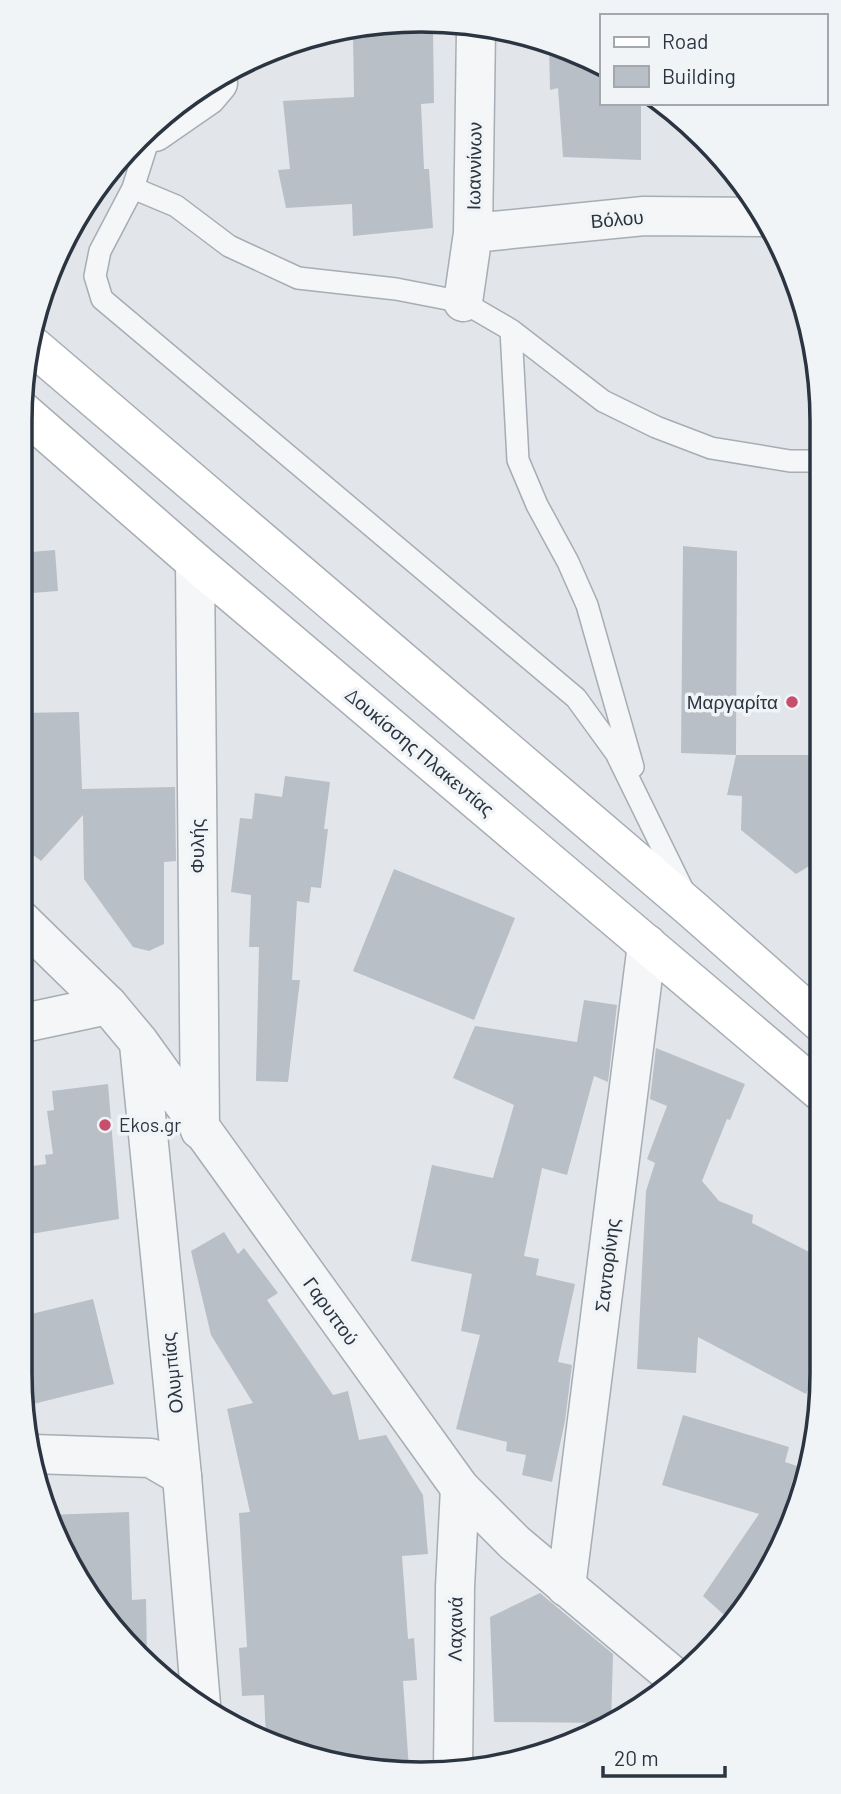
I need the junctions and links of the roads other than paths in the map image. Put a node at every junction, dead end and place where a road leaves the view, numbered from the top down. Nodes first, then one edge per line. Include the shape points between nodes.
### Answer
1 (476, 36) edge
2 (148, 142) edge
3 (133, 188) junction
4 (752, 217) edge
5 (473, 233) junction
6 (463, 302) junction
7 (511, 330) junction
8 (38, 351) edge
9 (32, 420) edge
10 (810, 461) edge
11 (195, 562) junction
12 (642, 804) junction
13 (692, 909) junction
14 (32, 931) edge
15 (647, 944) junction
16 (108, 1005) junction
17 (810, 1013) edge
18 (32, 1021) edge
19 (139, 1042) junction
20 (810, 1083) edge
21 (200, 1130) junction
22 (40, 1454) edge
23 (182, 1476) junction
24 (460, 1488) junction
25 (566, 1587) junction
26 (669, 1673) edge
27 (200, 1694) edge
28 (453, 1761) edge

1 - 5 street, Ιωαννίνων
2 - 3 lane
3 - 6 lane via 176,206 229,246 298,278
3 - 12 lane via 100,251 95,276 102,299 576,698 616,753
4 - 5 street, Βόλου via 644,216
5 - 6 street, Ιωαννίνων
6 - 7 lane
7 - 10 lane via 603,401 656,427 711,448
7 - 12 lane via 518,460 587,605
8 - 13 main road
9 - 11 main road, Δουκίσσης Πλακεντίας
11 - 15 main road, Δουκίσσης Πλακεντίας
11 - 21 street, Φυλής
12 - 13 lane
13 - 17 main road
14 - 16 street, Γαρυττού
15 - 20 main road, Δουκίσσης Πλακεντίας
15 - 25 street, Σαντορίνης
16 - 18 street
16 - 19 street, Γαρυττού
19 - 21 street, Γαρυττού
19 - 23 street, Ολυμπίας
21 - 24 street, Γαρυττού
22 - 23 street via 151,1458
23 - 27 street, Ολυμπίας
24 - 25 street, Γαρυττού
24 - 28 street, Λαχανά
25 - 26 street, Γαρυττού

